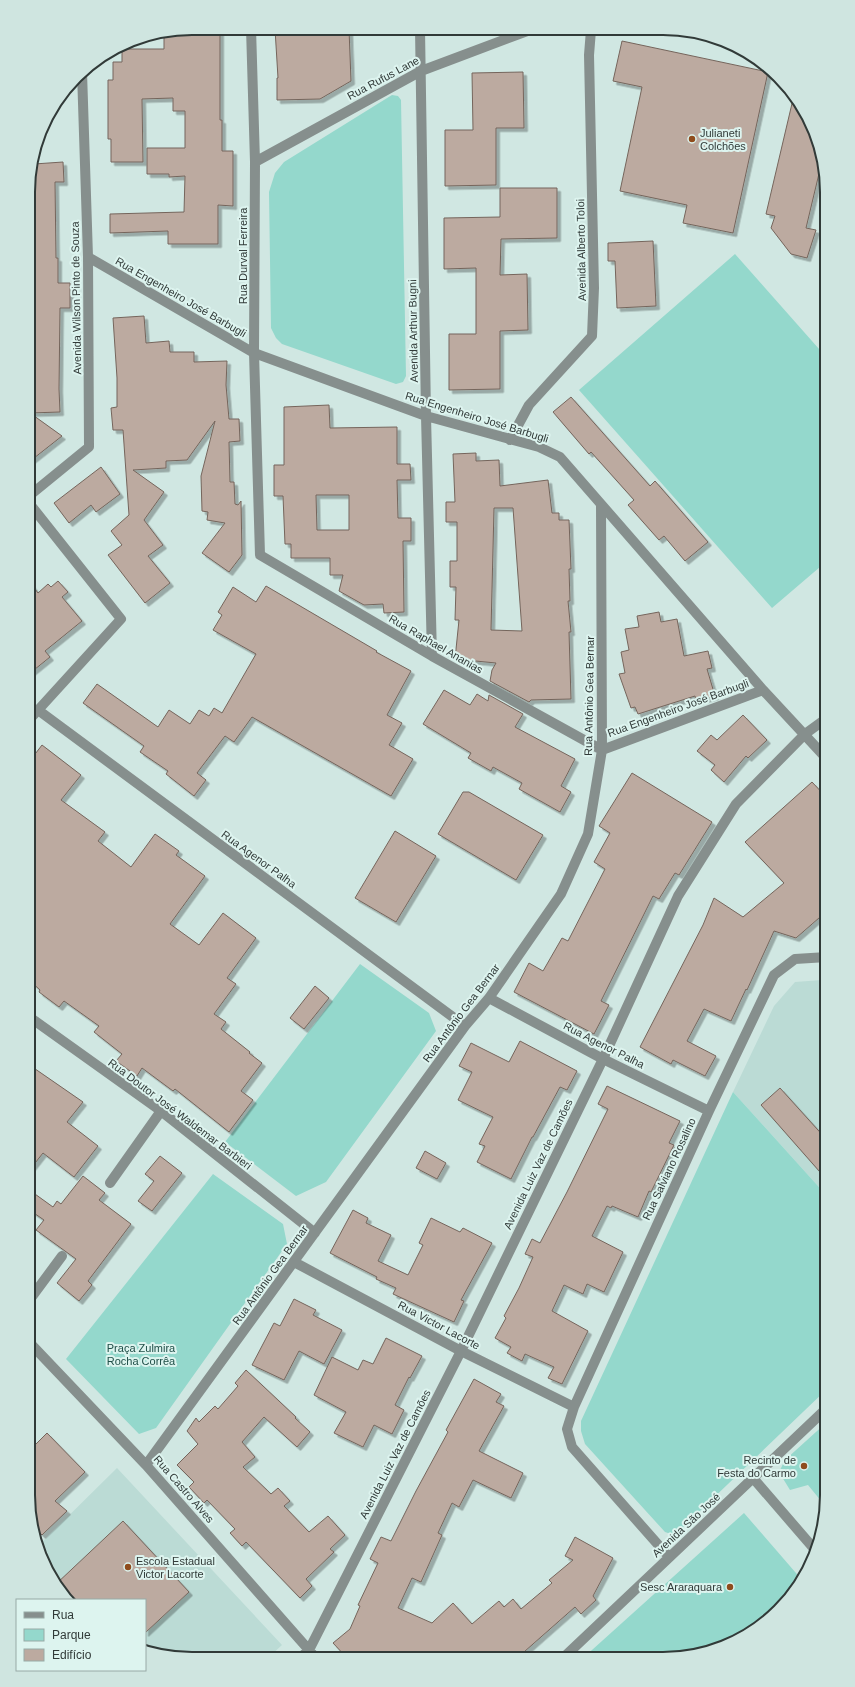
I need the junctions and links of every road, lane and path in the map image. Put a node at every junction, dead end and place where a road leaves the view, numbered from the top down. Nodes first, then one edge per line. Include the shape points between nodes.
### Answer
1 (251, 35) edge
2 (420, 35) edge
3 (517, 35) edge
4 (591, 35) edge
5 (421, 71) junction
6 (82, 80) edge
7 (255, 162) junction
8 (88, 257) junction
9 (254, 354) junction
10 (426, 416) junction
11 (510, 440) junction
12 (35, 491) edge
13 (601, 506) junction
14 (35, 511) edge
15 (260, 555) joint
16 (432, 656) junction
17 (763, 690) junction
18 (38, 710) junction
19 (35, 713) edge
20 (820, 723) edge
21 (805, 734) junction
22 (602, 750) junction
23 (820, 751) edge
24 (820, 957) edge
25 (489, 998) junction
26 (35, 1021) edge
27 (466, 1026) junction
28 (603, 1059) junction
29 (161, 1111) junction
30 (709, 1111) junction
31 (110, 1183) dead end
32 (315, 1234) junction
33 (62, 1256) dead end
34 (294, 1262) junction
35 (35, 1293) edge
36 (461, 1351) junction
37 (35, 1353) edge
38 (574, 1407) junction
39 (820, 1415) edge
40 (146, 1465) junction
41 (753, 1478) junction
42 (812, 1546) edge
43 (669, 1557) junction
44 (309, 1650) junction
45 (307, 1652) edge
46 (569, 1652) edge

1 - 7 street, Rua Durval Ferreira
2 - 5 street, Avenida Arthur Bugni
3 - 5 street, Rua Rufus Lane
4 - 11 street, Avenida Alberto Toloi via 594,288 592,336 529,406
5 - 7 street, Rua Rufus Lane
5 - 10 street, Avenida Arthur Bugni
6 - 8 street, Avenida Wilson Pinto de Souza
7 - 9 street, Rua Durval Ferreira
8 - 9 street, Rua Engenheiro José Barbugli
8 - 12 street, Avenida Wilson Pinto de Souza via 89,447
9 - 10 street, Rua Engenheiro José Barbugli
9 - 15 street, Rua Durval Ferreira
10 - 11 street, Rua Engenheiro José Barbugli
10 - 16 street, Avenida Arthur Bugni
11 - 13 street, Rua Engenheiro José Barbugli via 539,447 560,457
13 - 17 street, Rua Engenheiro José Barbugli
13 - 22 street, Rua Antônio Gea Bernar
14 - 18 street via 121,619
15 - 16 street, Rua Raphael Ananias
16 - 22 street, Rua Raphael Ananias
17 - 21 street, Rua Engenheiro José Barbugli
17 - 22 street, Rua Engenheiro José Barbugli
18 - 19 street
18 - 27 street, Rua Agenor Palha
20 - 21 street, Avenida Luiz Vaz de Camões
21 - 23 street, Rua Engenheiro José Barbugli
21 - 28 street, Avenida Luiz Vaz de Camões via 736,804 678,896
22 - 25 street, Rua Antônio Gea Bernar via 588,834 561,894
24 - 30 street, Rua Salviano Rosalino via 796,959 774,975
25 - 27 street, Rua Antônio Gea Bernar
25 - 28 street, Rua Agenor Palha
26 - 29 street, Rua Doutor José Waldemar Barbieri
27 - 32 street, Rua Antônio Gea Bernar
28 - 30 street, Rua Agenor Palha
28 - 36 street, Avenida Luiz Vaz de Camões
29 - 31 street
29 - 32 street, Rua Doutor José Waldemar Barbieri
30 - 38 street, Rua Salviano Rosalino
32 - 34 street, Rua Antônio Gea Bernar
33 - 35 street
34 - 36 street, Rua Victor Lacorte
34 - 40 street, Rua Antônio Gea Bernar
36 - 38 street, Rua Victor Lacorte
36 - 44 street, Avenida Luiz Vaz de Camões
37 - 40 street, Rua Castro Alves
38 - 43 street, Rua Salviano Rosalino via 567,1429 572,1446
39 - 41 street, Avenida São José
40 - 44 street, Rua Castro Alves
41 - 42 street
41 - 43 street, Avenida São José
43 - 46 street, Avenida São José
44 - 45 street

